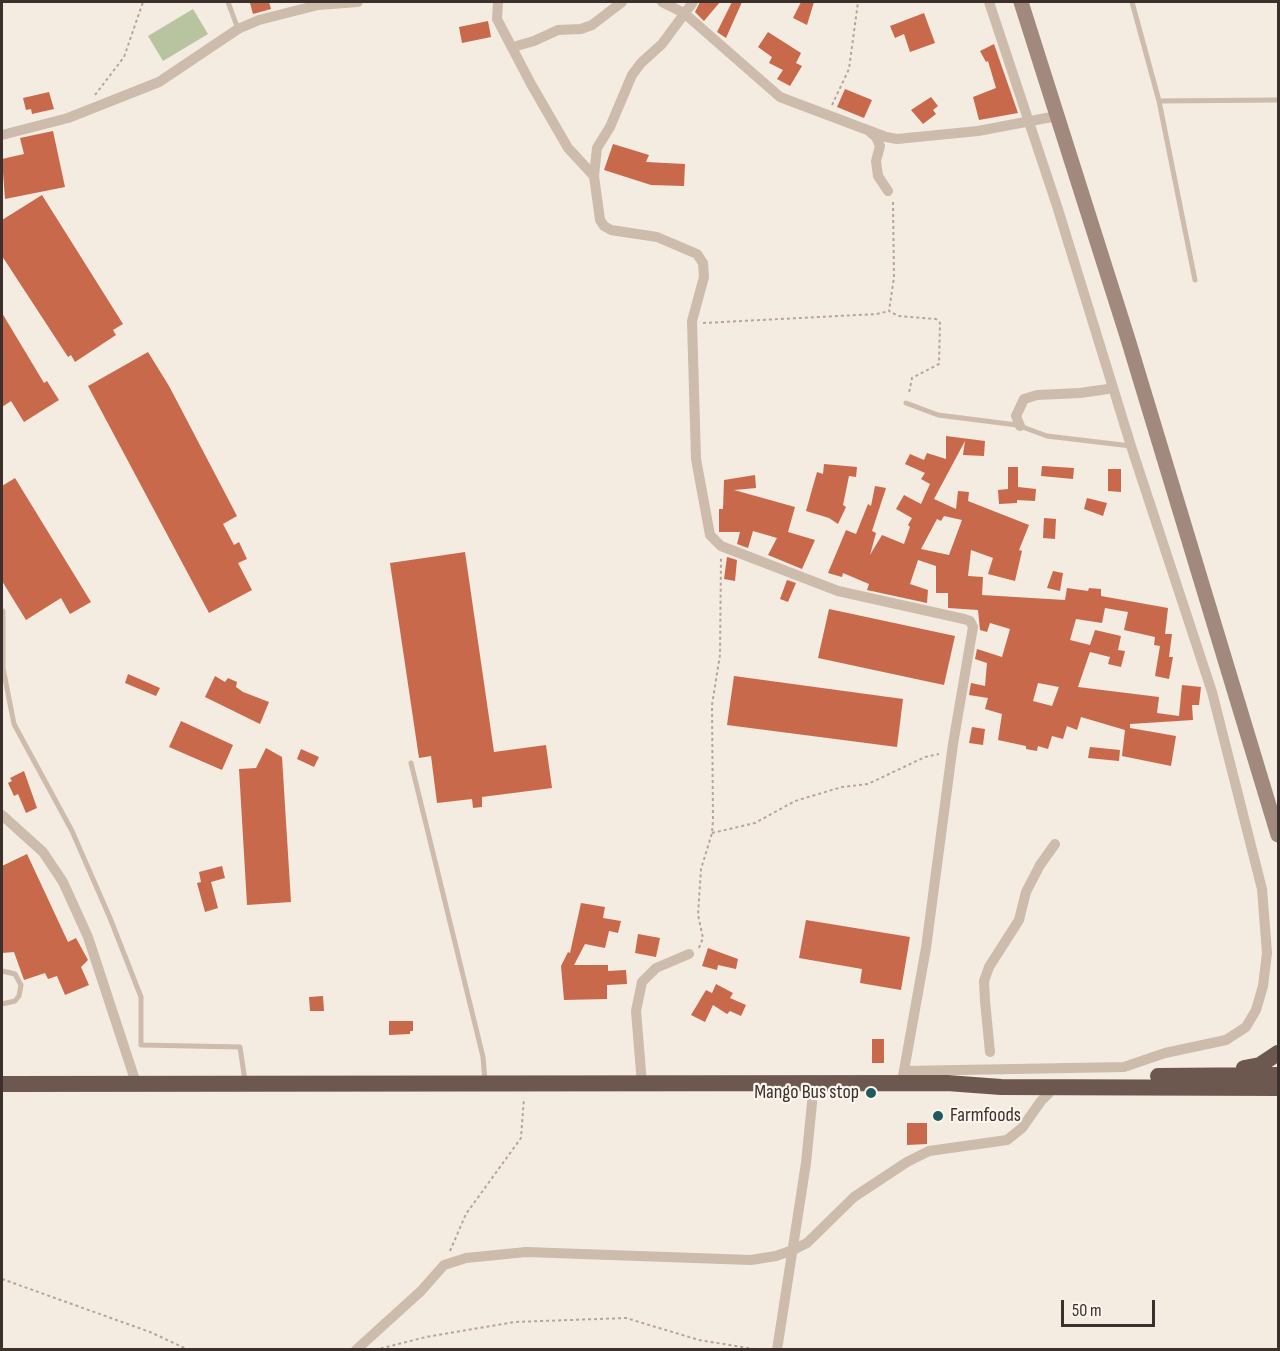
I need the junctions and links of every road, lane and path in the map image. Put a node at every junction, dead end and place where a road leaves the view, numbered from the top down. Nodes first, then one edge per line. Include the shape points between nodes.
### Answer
1 (143, 2) edge
2 (228, 2) edge
3 (358, 2) edge
4 (498, 2) edge
5 (622, 2) edge
6 (662, 2) edge
7 (693, 2) edge
8 (858, 2) edge
9 (989, 2) edge
10 (1021, 2) edge
11 (1132, 2) edge
12 (684, 13) junction
13 (238, 28) junction
14 (513, 47) junction
15 (91, 98) dead end
16 (1159, 100) junction
17 (1278, 100) edge
18 (827, 116) junction
19 (1057, 116) junction
20 (1028, 122) junction
21 (866, 129) junction
22 (2, 135) edge
23 (594, 176) junction
24 (888, 191) joint
25 (1195, 280) dead end
26 (889, 311) junction
27 (692, 321) junction
28 (1108, 389) dead end
29 (906, 403) joint
30 (1020, 426) junction
31 (1131, 446) junction
32 (721, 546) junction
33 (3, 611) dead end
34 (953, 744) junction
35 (411, 763) dead end
36 (2, 815) edge
37 (712, 833) junction
38 (1278, 835) edge
39 (1055, 844) dead end
40 (689, 954) joint
41 (2, 971) edge
42 (2, 1004) edge
43 (990, 1052) dead end
44 (1278, 1053) edge
45 (1278, 1075) edge
46 (1160, 1076) junction
47 (903, 1077) junction
48 (244, 1081) junction
49 (136, 1083) junction
50 (485, 1083) junction
51 (525, 1083) junction
52 (814, 1083) junction
53 (947, 1083) junction
54 (2, 1084) edge
55 (642, 1084) junction
56 (1056, 1087) junction
57 (1278, 1088) edge
58 (793, 1250) junction
59 (444, 1265) junction
60 (2, 1279) edge
61 (189, 1350) edge
62 (356, 1350) edge
63 (375, 1350) edge
64 (760, 1350) edge
65 (777, 1350) edge

1 - 15 path via 124,57
2 - 13 lane
3 - 13 street via 318,5
4 - 14 street via 497,20
5 - 14 street via 592,25 558,30
6 - 12 street
7 - 12 street
8 - 18 path via 849,69
9 - 20 street
10 - 19 main road
11 - 16 lane
12 - 18 street via 780,97
12 - 23 street via 662,44 632,75 597,148
13 - 22 street via 159,82 68,118
14 - 23 street via 568,148
16 - 17 lane
16 - 25 lane
18 - 21 street
19 - 20 street
19 - 38 main road
20 - 21 street via 897,139
20 - 31 street
21 - 24 street via 880,146 878,176
23 - 27 street via 604,226 657,237 697,254 703,263 704,277
24 - 26 path via 895,205 894,277
26 - 27 path via 709,325
26 - 29 path via 940,323 939,364 912,378
27 - 32 street via 696,459 710,536
28 - 30 street via 1024,399 1016,416
29 - 30 lane via 939,415
30 - 31 lane via 1047,436
31 - 47 street via 1212,692 1262,889 1267,953 1256,1010 1246,1027 1226,1040 1165,1053 1124,1068
32 - 34 street via 838,591 970,621 973,627
32 - 37 path via 720,655 712,705
33 - 48 lane via 3,668 14,724 72,831 110,918 141,997 141,1045 240,1047
34 - 37 path via 936,757 925,757 868,784 795,801 755,823
34 - 47 street via 926,948
35 - 50 lane via 483,1057
36 - 49 street via 43,852 63,882 88,937
37 - 40 path via 701,869 698,915 703,938 699,948
39 - 43 street via 1026,892 1019,920 988,967 984,981
40 - 55 street via 656,968 642,982 636,1011
41 - 42 lane via 15,974 21,984 15,1001
44 - 46 highway via 1260,1065
45 - 46 highway
46 - 53 highway via 1001,1077
47 - 52 highway
47 - 53 highway
48 - 49 highway
48 - 50 highway
49 - 54 highway
50 - 51 highway
51 - 55 highway
51 - 59 path via 521,1138 466,1214
52 - 55 highway
52 - 58 street
53 - 56 highway
56 - 57 highway
56 - 58 street via 1007,1140 929,1151 907,1162 854,1197 807,1242
58 - 59 street via 751,1260 491,1253
58 - 65 street
59 - 62 street
60 - 61 path
63 - 64 path via 514,1322 626,1318 699,1340

